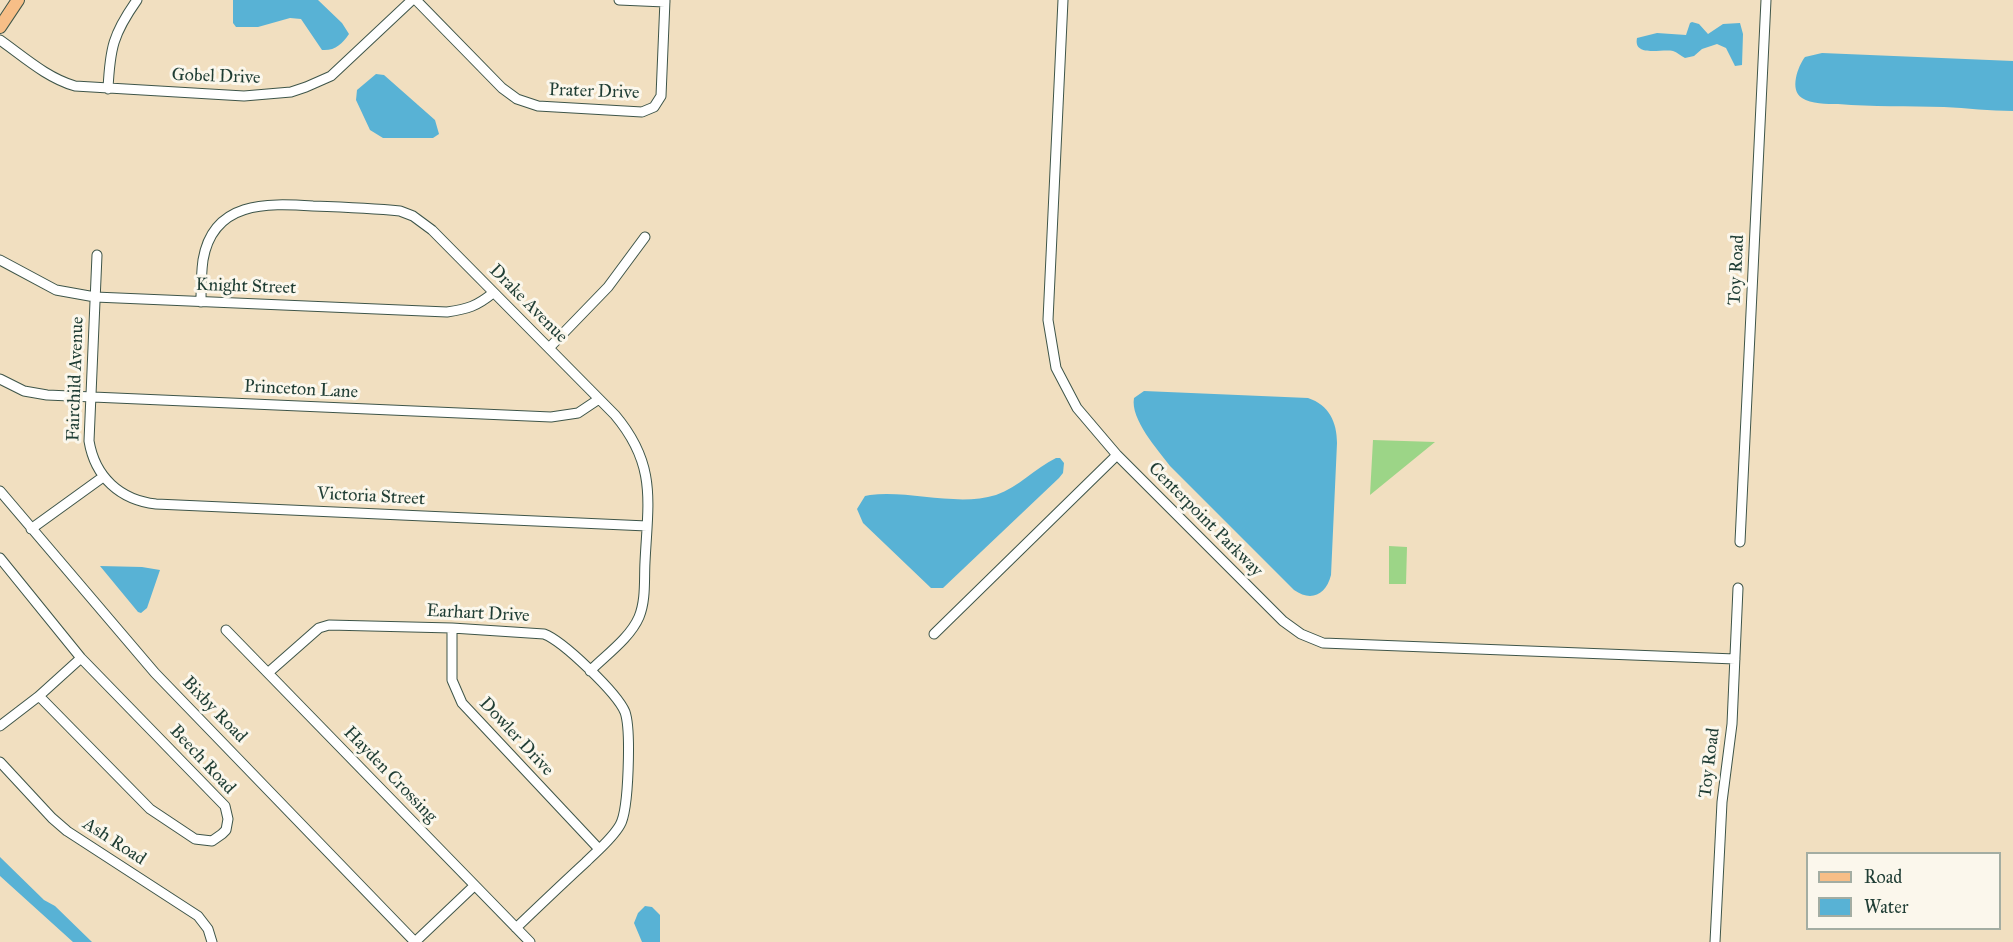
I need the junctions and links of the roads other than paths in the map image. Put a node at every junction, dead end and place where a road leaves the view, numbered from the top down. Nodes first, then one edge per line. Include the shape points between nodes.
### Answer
1 (18, 0) edge
2 (137, 0) edge
3 (414, 0) edge
4 (619, 0) edge
5 (1063, 0) edge
6 (1766, 0) edge
7 (665, 1) edge
8 (0, 27) edge
9 (0, 39) edge
10 (108, 89) junction
11 (645, 237) dead end
12 (97, 255) dead end
13 (0, 260) edge
14 (493, 293) junction
15 (95, 297) junction
16 (201, 302) junction
17 (549, 348) junction
18 (0, 379) edge
19 (91, 397) junction
20 (599, 399) junction
21 (1117, 455) junction
22 (104, 477) junction
23 (0, 492) edge
24 (647, 526) junction
25 (31, 529) junction
26 (1740, 542) dead end
27 (0, 558) edge
28 (1738, 588) dead end
29 (452, 628) junction
30 (226, 630) dead end
31 (934, 634) dead end
32 (81, 658) junction
33 (1735, 659) junction
34 (590, 671) junction
35 (269, 672) junction
36 (39, 696) junction
37 (0, 726) edge
38 (0, 762) edge
39 (599, 849) junction
40 (474, 886) junction
41 (516, 928) junction
42 (212, 942) edge
43 (415, 942) edge
44 (530, 942) edge
45 (1715, 942) edge

1 - 8 main road
2 - 10 street via 112,45
3 - 7 street, Prater Drive via 517,99 538,106 642,112 654,107 661,96
3 - 10 street, Gobel Drive via 331,75 291,92 259,96
4 - 7 street
5 - 21 street, Centerpoint Parkway via 1048,320 1053,358 1061,378 1077,408
6 - 26 street, Toy Road
9 - 10 street, Gobel Drive via 63,82
11 - 17 street via 608,287
12 - 15 street, Fairchild Avenue
13 - 15 street, Knight Street via 56,290
14 - 16 street, Knight Street via 479,304 447,312
14 - 16 street, Drake Avenue via 432,230 413,216 400,211 276,204 245,209 231,215 217,229 203,260
14 - 17 street, Drake Avenue
15 - 16 street, Knight Street
15 - 19 street, Fairchild Avenue
17 - 20 street, Drake Avenue
18 - 19 street, Princeton Lane via 33,393
19 - 20 street, Princeton Lane via 551,417 578,413
19 - 22 street, Fairchild Avenue via 90,449
20 - 24 street, Drake Avenue via 630,433 641,455 647,477
21 - 31 street
21 - 33 street, Centerpoint Parkway via 1283,621 1323,643
22 - 24 street, Victoria Street via 126,497 156,504
22 - 25 street
23 - 25 street, Bixby Road
24 - 34 street, Drake Avenue via 640,615 634,627
25 - 43 street, Bixby Road via 155,673
27 - 32 street, Beech Road
28 - 33 street, Toy Road
29 - 34 street, Earhart Drive via 544,634
29 - 35 street, Earhart Drive via 329,625 319,628
29 - 39 street, Dowler Drive via 452,680 462,703
30 - 35 street, Hayden Crossing
32 - 36 street
32 - 36 street, Beech Road via 225,806 228,819 222,834 212,841 201,841 150,809
33 - 45 street, Toy Road via 1731,741 1721,813
34 - 39 street, Earhart Drive via 621,706 628,727 623,817
35 - 40 street, Hayden Crossing
36 - 37 street
38 - 42 street, Ash Road via 67,831 198,916
39 - 41 street, Earhart Drive
40 - 41 street, Hayden Crossing
40 - 43 street
41 - 44 street, Hayden Crossing

